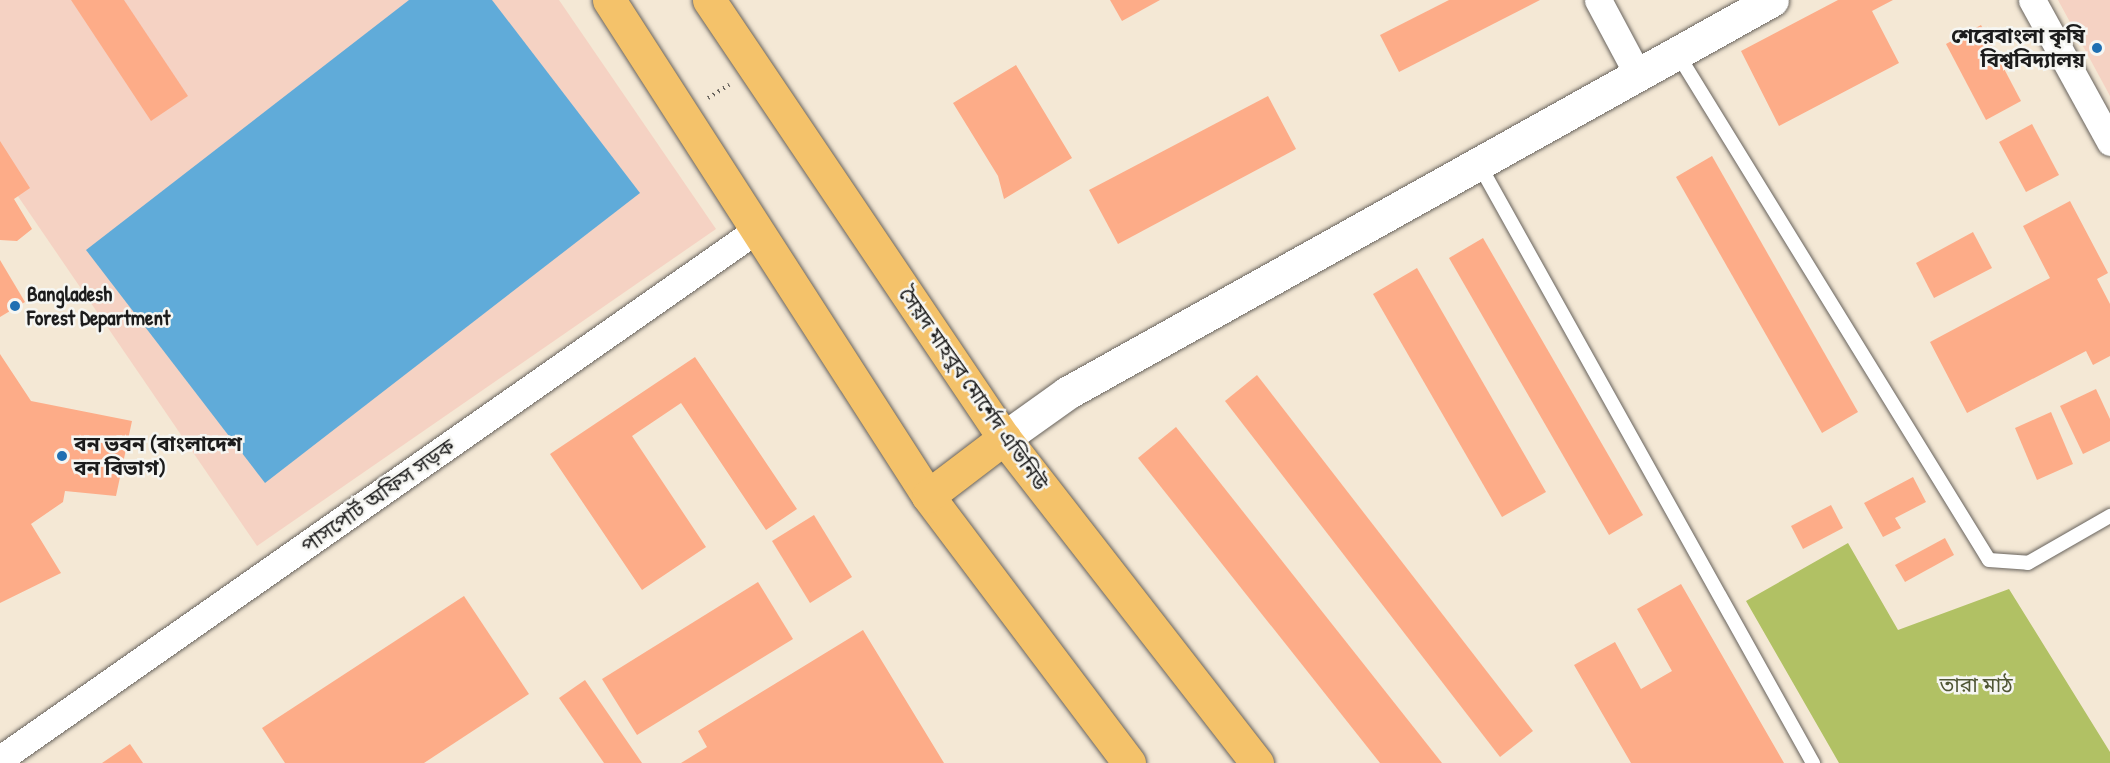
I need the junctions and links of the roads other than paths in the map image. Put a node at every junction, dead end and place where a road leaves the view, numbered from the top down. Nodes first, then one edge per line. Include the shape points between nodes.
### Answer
1 (609, 0) edge
2 (709, 0) edge
3 (1598, 0) edge
4 (1773, 0) edge
5 (2032, 0) edge
6 (1677, 53) junction
7 (1638, 75) junction
8 (2110, 142) edge
9 (1480, 166) junction
10 (755, 231) junction
11 (1004, 438) junction
12 (928, 496) junction
13 (2110, 516) edge
14 (0, 759) edge
15 (1129, 763) edge
16 (1257, 763) edge
17 (1813, 763) edge

1 - 10 main road
2 - 11 main road, সৈয়দ মাহবুব মোর্শেদ এভিনিউ
3 - 7 street
4 - 6 street
5 - 8 street
6 - 7 street
6 - 13 lane via 1989,560 2028,563
7 - 9 street
9 - 11 street via 1067,393
9 - 17 lane
10 - 12 main road
10 - 14 street, পাসপোর্ট অফিস সড়ক
11 - 12 main road
11 - 16 main road, সৈয়দ মাহবুব মোর্শেদ এভিনিউ
12 - 15 main road

